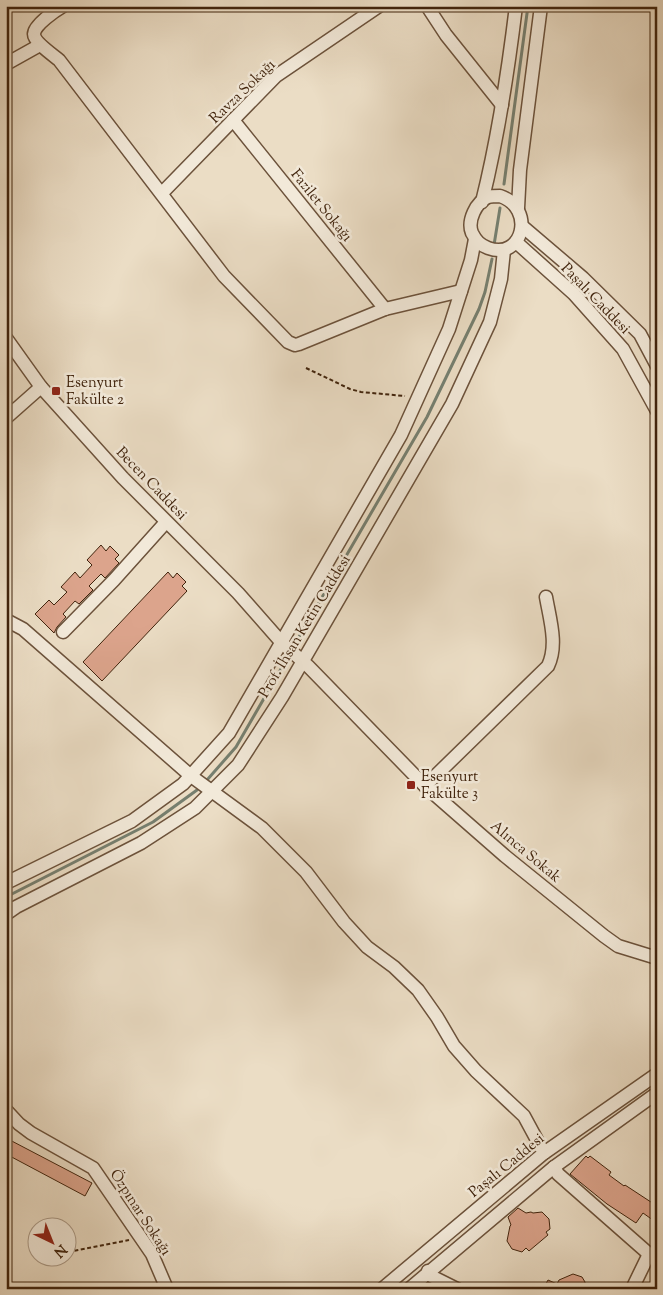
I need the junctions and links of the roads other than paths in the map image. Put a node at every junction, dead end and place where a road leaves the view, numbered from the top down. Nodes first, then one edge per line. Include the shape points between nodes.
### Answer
1 (63, 6) edge
2 (379, 6) edge
3 (427, 6) edge
4 (516, 6) edge
5 (541, 6) edge
6 (40, 45) junction
7 (6, 64) edge
8 (502, 105) junction
9 (233, 120) junction
10 (162, 194) junction
11 (482, 202) junction
12 (518, 208) junction
13 (522, 226) junction
14 (475, 239) junction
15 (516, 242) junction
16 (504, 250) junction
17 (461, 292) junction
18 (385, 309) junction
19 (6, 338) edge
20 (657, 366) edge
21 (41, 387) junction
22 (657, 411) edge
23 (6, 418) edge
24 (166, 522) junction
25 (546, 597) dead end
26 (6, 620) edge
27 (63, 632) dead end
28 (282, 643) junction
29 (303, 661) junction
30 (190, 776) junction
31 (425, 786) junction
32 (212, 792) junction
33 (6, 883) edge
34 (6, 914) edge
35 (657, 958) edge
36 (657, 1074) edge
37 (657, 1093) edge
38 (6, 1110) edge
39 (544, 1153) junction
40 (556, 1171) junction
41 (653, 1255) edge
42 (428, 1271) junction
43 (412, 1288) edge
44 (167, 1289) edge
45 (382, 1289) edge
46 (457, 1289) edge
47 (632, 1289) edge

1 - 6 street via 34,32
2 - 9 street, Ravza Sokağı via 276,76
3 - 8 street
4 - 8 street
5 - 12 street
6 - 7 street
6 - 10 street via 59,60
8 - 11 street
9 - 10 street, Ravza Sokağı
9 - 18 street, Fazilet Sokağı
10 - 18 street via 224,276 292,344
11 - 12 street via 489,197 500,196
11 - 14 street via 475,208 471,219
12 - 13 street
13 - 15 street
13 - 20 street, Paşalı Caddesi via 583,278 640,334
14 - 16 street via 482,246
14 - 17 street, Prof. İhsan Ketin Caddesi
15 - 16 street
15 - 22 street, Paşalı Caddesi via 574,294 622,349
16 - 29 street, Prof. İhsan Ketin Caddesi via 502,279 490,322 452,404
17 - 18 street
17 - 28 street, Prof. İhsan Ketin Caddesi via 449,329 401,435
19 - 21 street, Becen Caddesi
21 - 23 street
21 - 24 street, Becen Caddesi
24 - 27 street
24 - 28 street, Becen Caddesi via 238,593
25 - 31 street via 554,648 548,666
26 - 30 street via 23,629
28 - 29 street, Becen Caddesi
28 - 30 street, Prof. İhsan Ketin Caddesi via 229,733
29 - 31 street, Alınca Sokak
29 - 32 street, Prof. İhsan Ketin Caddesi via 238,765
30 - 32 street
30 - 33 street, Prof. İhsan Ketin Caddesi via 184,784 132,821
31 - 35 street, Alınca Sokak via 604,936 618,946
32 - 34 street, Prof. İhsan Ketin Caddesi via 195,808 141,843
32 - 39 street via 262,828 306,872 367,947 418,990 454,1046 524,1116
36 - 39 street, Paşalı Caddesi
37 - 40 street
38 - 44 street, Özpınar Sokağı via 19,1124 93,1168 152,1254
39 - 45 street, Paşalı Caddesi
40 - 41 street
40 - 42 street
41 - 47 street
42 - 43 street
42 - 46 street via 431,1276

